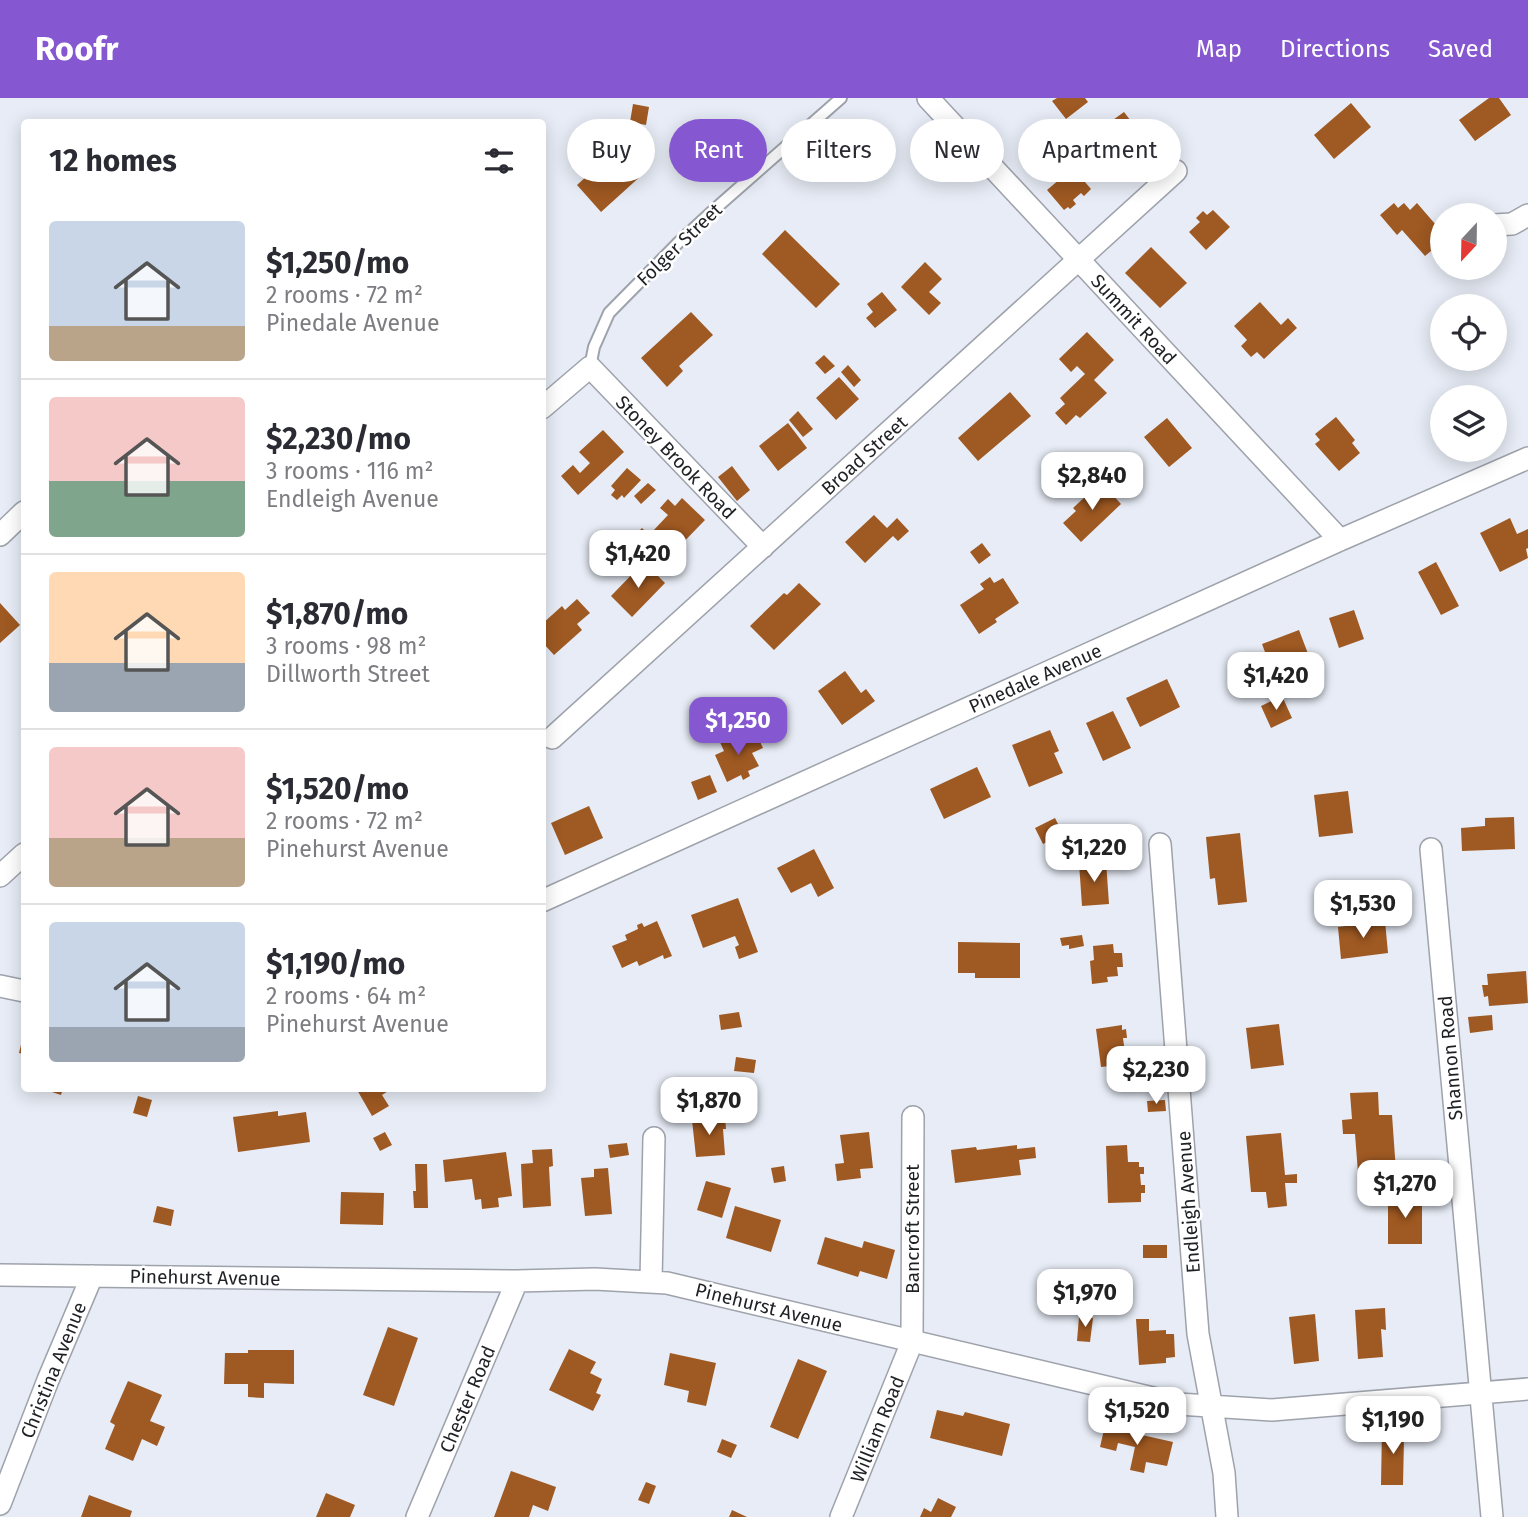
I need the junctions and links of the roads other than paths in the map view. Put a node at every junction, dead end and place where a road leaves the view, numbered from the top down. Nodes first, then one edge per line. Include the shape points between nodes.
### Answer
1 (841, 98) edge
2 (928, 98) edge
3 (1164, 182) edge
4 (1528, 215) edge
5 (1507, 224) edge
6 (1078, 260) junction
7 (590, 367) junction
8 (546, 405) edge
9 (1528, 458) edge
10 (21, 515) edge
11 (0, 535) edge
12 (1340, 540) junction
13 (763, 547) junction
14 (552, 738) dead end
15 (1160, 844) dead end
16 (1431, 849) dead end
17 (21, 857) edge
18 (0, 876) edge
19 (546, 899) edge
20 (0, 986) edge
21 (21, 990) edge
22 (913, 1117) dead end
23 (654, 1138) dead end
24 (0, 1275) edge
25 (92, 1276) junction
26 (517, 1281) junction
27 (651, 1281) junction
28 (912, 1342) junction
29 (1528, 1389) edge
30 (1481, 1393) junction
31 (1210, 1407) junction
32 (0, 1504) edge
33 (417, 1517) edge
34 (841, 1517) edge
35 (1227, 1517) edge
36 (1492, 1517) edge

1 - 7 lane, Folger Street via 678,243 609,313
2 - 6 street, Summit Road
3 - 6 street, Broad Street
4 - 5 street
6 - 12 street, Summit Road
6 - 13 street, Broad Street
7 - 8 street
7 - 13 street, Stoney Brook Road
9 - 12 street, Pinedale Avenue
10 - 11 street
12 - 19 street, Pinedale Avenue
13 - 14 street, Broad Street
15 - 31 street, Endleigh Avenue via 1198,1334
16 - 30 street, Shannon Road
17 - 18 street
20 - 21 street
22 - 28 street, Bancroft Street
23 - 27 street
24 - 25 street, Pinehurst Avenue
25 - 26 street, Pinehurst Avenue
25 - 32 street, Christina Avenue
26 - 27 street, Pinehurst Avenue
26 - 33 street, Chester Road
27 - 28 street, Pinehurst Avenue
28 - 31 street, Pinehurst Avenue via 1148,1398
28 - 34 street, William Road
29 - 30 street, Pinehurst Avenue
30 - 31 street, Pinehurst Avenue via 1272,1410
30 - 36 street, Shannon Road
31 - 35 street, Endleigh Avenue via 1224,1473

